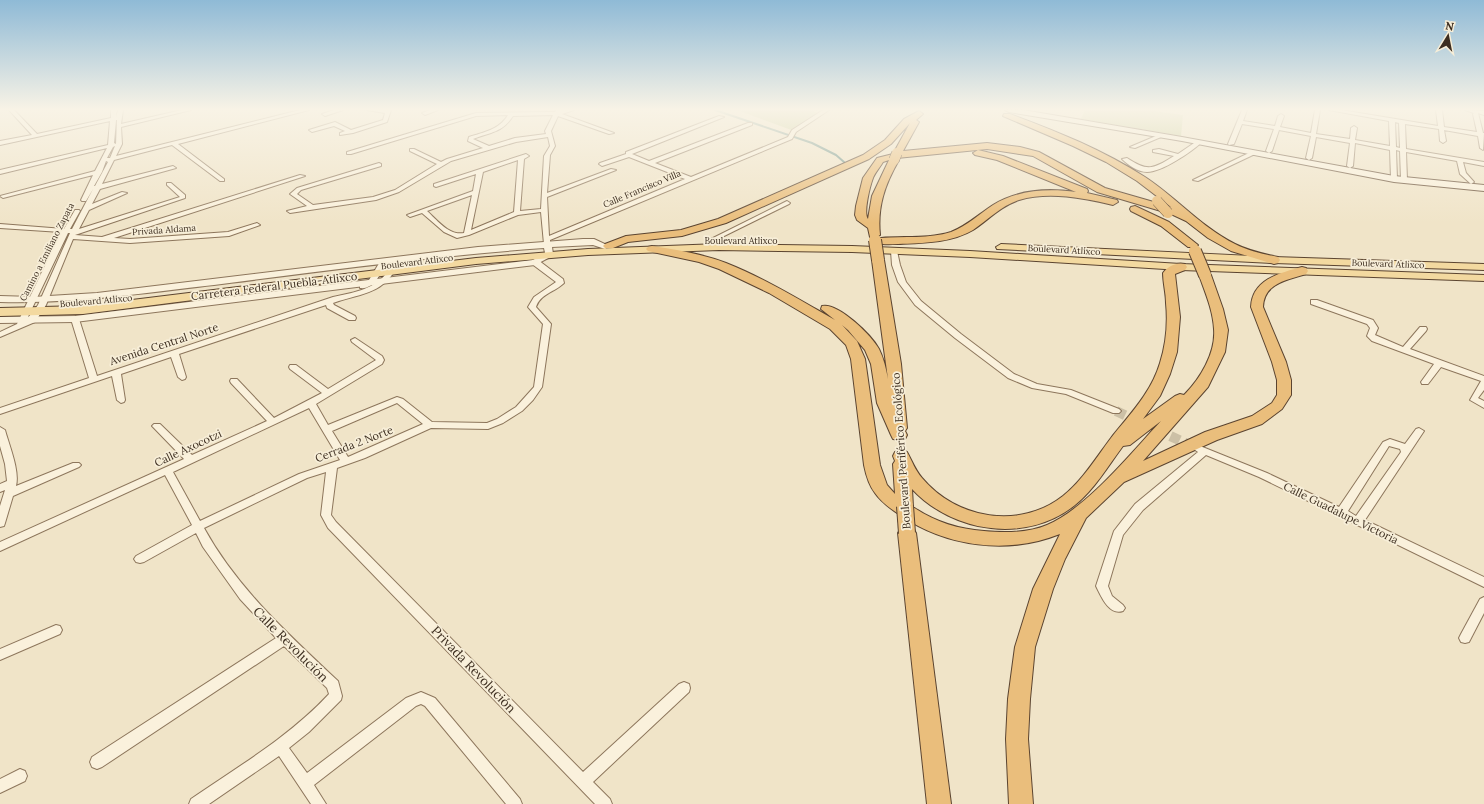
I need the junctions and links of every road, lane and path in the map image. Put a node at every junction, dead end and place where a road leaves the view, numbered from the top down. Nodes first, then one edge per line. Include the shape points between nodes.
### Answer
1 (105, 148) edge
2 (110, 148) edge
3 (117, 148) edge
4 (159, 148) edge
5 (179, 148) edge
6 (367, 148) edge
7 (488, 148) edge
8 (552, 148) edge
9 (645, 148) edge
10 (690, 148) edge
11 (765, 148) edge
12 (880, 148) edge
13 (901, 148) edge
14 (971, 148) edge
15 (1007, 148) edge
16 (1072, 148) edge
17 (1082, 148) edge
18 (1191, 148) edge
19 (1235, 148) edge
20 (1270, 148) edge
21 (1311, 148) edge
22 (1352, 148) edge
23 (1390, 148) edge
24 (1393, 148) junction
25 (1444, 148) edge
26 (412, 150) dead end
27 (944, 150) junction
28 (1403, 150) junction
29 (1269, 151) dead end
30 (349, 153) dead end
31 (1253, 153) junction
32 (629, 154) junction
33 (1179, 156) junction
34 (1309, 158) dead end
35 (1445, 158) junction
36 (112, 159) junction
37 (1125, 159) dead end
38 (1173, 160) junction
39 (1460, 160) junction
40 (103, 161) junction
41 (650, 163) junction
42 (379, 164) dead end
43 (441, 164) junction
44 (602, 164) dead end
45 (1484, 164) edge
46 (1350, 166) dead end
47 (173, 168) dead end
48 (613, 170) dead end
49 (480, 171) junction
50 (0, 172) edge
51 (99, 172) junction
52 (302, 176) dead end
53 (690, 179) junction
54 (1394, 179) junction
55 (222, 180) dead end
56 (1196, 180) dead end
57 (1404, 180) junction
58 (1471, 182) dead end
59 (169, 184) dead end
60 (436, 185) dead end
61 (98, 188) junction
62 (1484, 188) edge
63 (90, 189) junction
64 (475, 192) junction
65 (124, 193) dead end
66 (3, 196) dead end
67 (545, 196) junction
68 (1101, 198) junction
69 (787, 203) dead end
70 (312, 206) junction
71 (85, 209) junction
72 (545, 210) junction
73 (423, 211) junction
74 (290, 212) dead end
75 (517, 213) junction
76 (410, 215) dead end
77 (1194, 220) junction
78 (257, 225) dead end
79 (0, 226) edge
80 (71, 233) junction
81 (467, 234) junction
82 (876, 234) junction
83 (103, 239) junction
84 (710, 241) junction
85 (607, 246) junction
86 (548, 247) junction
87 (1193, 248) junction
88 (655, 249) junction
89 (969, 249) junction
90 (894, 251) junction
91 (1274, 260) junction
92 (535, 262) junction
93 (1181, 267) junction
94 (1484, 267) edge
95 (386, 270) junction
96 (1302, 272) junction
97 (1484, 278) edge
98 (0, 299) edge
99 (332, 300) junction
100 (1314, 302) dead end
101 (0, 304) edge
102 (0, 312) edge
103 (30, 313) junction
104 (352, 318) dead end
105 (75, 319) junction
106 (0, 321) edge
107 (1423, 329) dead end
108 (0, 335) edge
109 (355, 340) dead end
110 (1405, 350) junction
111 (174, 353) junction
112 (1440, 364) junction
113 (293, 367) dead end
114 (116, 372) junction
115 (182, 377) dead end
116 (94, 379) junction
117 (1484, 379) edge
118 (234, 381) dead end
119 (1425, 382) dead end
120 (1484, 383) edge
121 (1203, 384) junction
122 (328, 393) junction
123 (121, 400) dead end
124 (311, 403) junction
125 (1484, 405) edge
126 (0, 411) edge
127 (1116, 411) tunnel mouth
128 (273, 422) junction
129 (430, 425) junction
130 (157, 426) dead end
131 (327, 429) junction
132 (0, 430) edge
133 (1419, 431) dead end
134 (899, 435) junction
135 (1406, 449) junction
136 (1110, 451) junction
137 (900, 456) junction
138 (191, 460) junction
139 (345, 461) junction
140 (76, 465) dead end
141 (332, 465) junction
142 (168, 470) junction
143 (1116, 480) junction
144 (0, 488) edge
145 (11, 488) junction
146 (1341, 513) junction
147 (1079, 514) junction
148 (1358, 521) junction
149 (0, 523) edge
150 (197, 527) junction
151 (0, 547) edge
152 (140, 559) dead end
153 (1484, 582) edge
154 (1484, 602) edge
155 (1119, 608) dead end
156 (56, 630) dead end
157 (1465, 638) dead end
158 (285, 639) junction
159 (0, 655) edge
160 (684, 688) dead end
161 (280, 746) junction
162 (97, 762) dead end
163 (20, 776) dead end
164 (584, 781) junction
165 (305, 783) junction
166 (0, 786) edge
167 (196, 804) edge
168 (319, 804) edge
169 (515, 804) edge
170 (605, 804) edge
171 (939, 804) edge
172 (1021, 804) edge

1 - 50 street
2 - 40 street, Camino a Emiliano Zapata
3 - 36 street, Camino a Emiliano Zapata
4 - 36 street
5 - 55 street
6 - 30 street
7 - 43 street
8 - 67 street via 547,155
9 - 32 street
10 - 41 street
11 - 53 street, Calle Francisco Villa
12 - 85 highway via 866,157 722,221 682,233 626,239
13 - 82 highway, Boulevard Periférico Ecológico via 883,179 875,200
14 - 27 highway
15 - 77 highway via 1044,158 1101,190
16 - 87 highway, bridge via 1123,174 1157,201 1180,226
17 - 77 highway via 1152,186
18 - 33 street
19 - 31 main road
20 - 29 street
21 - 34 street
22 - 46 street
23 - 24 street
24 - 28 street
24 - 54 street
25 - 35 street
26 - 43 street
27 - 68 highway via 991,155
27 - 82 highway via 891,156 878,162 868,178 860,212 862,220
28 - 35 street
28 - 57 street
31 - 54 main road
31 - 56 street
32 - 41 street
32 - 44 street
33 - 38 street
33 - 38 street via 1158,151 1154,153
35 - 39 street
36 - 40 street
36 - 61 street, Camino a Emiliano Zapata
37 - 38 street via 1147,170
39 - 45 street
39 - 58 street via 1463,174
40 - 51 street, Camino a Emiliano Zapata
41 - 53 street
42 - 70 street via 293,194
43 - 70 street via 397,192 374,199
47 - 61 street
48 - 67 street
49 - 60 street
49 - 64 street
49 - 75 street via 524,157
51 - 63 street, Camino a Emiliano Zapata
51 - 66 street
52 - 83 street
53 - 86 street, Calle Francisco Villa
54 - 57 main road
57 - 62 main road
59 - 80 street, Privada Aldama via 183,196 182,198
61 - 63 street
61 - 71 street, Camino a Emiliano Zapata
63 - 80 street, Camino a Emiliano Zapata
64 - 73 street
64 - 81 street
65 - 71 street
67 - 72 street
68 - 82 highway via 1061,194 1021,197 1007,201 954,234 932,238
68 - 87 highway via 1150,215
69 - 84 street
70 - 74 street
71 - 80 street, Camino a Emiliano Zapata
72 - 75 street
72 - 86 street
73 - 76 street
73 - 81 street via 446,231 457,236
75 - 81 street
77 - 91 highway via 1234,248
78 - 83 street, Privada Aldama via 221,235 130,241
79 - 80 street
80 - 83 street, Privada Aldama
80 - 103 street, Camino a Emiliano Zapata
80 - 103 street, Camino a Emiliano Zapata
82 - 84 main road, Boulevard Atlixco
82 - 89 main road, Boulevard Atlixco
82 - 134 highway, Boulevard Periférico Ecológico, bridge via 894,364
84 - 85 main road, Boulevard Atlixco
85 - 86 main road, Boulevard Atlixco
86 - 88 main road, Boulevard Atlixco
86 - 92 street
86 - 95 main road, Carretera Federal Puebla-Atlixco via 476,261
87 - 121 highway, bridge via 1217,309 1221,330 1218,352
88 - 90 main road, Boulevard Atlixco via 777,248
88 - 134 highway via 699,256 752,272 794,290 850,324 867,341 876,357 885,404
88 - 147 highway via 702,259 735,270 815,313 835,326 847,338 858,359 876,478 881,489 910,514 938,529 996,539 1042,533
89 - 90 main road, Boulevard Atlixco
89 - 91 main road, Boulevard Atlixco
89 - 93 main road, Boulevard Atlixco
90 - 127 street via 902,282 918,303 1011,376 1035,386 1068,392
91 - 94 main road, Boulevard Atlixco
92 - 95 street
92 - 129 street, Cerrada 2 Norte via 560,281 533,301 532,307 547,324 538,387 519,409 500,422 488,426
93 - 96 main road, Boulevard Atlixco
93 - 136 highway via 1171,270 1168,274 1174,333 1170,359 1153,396
95 - 99 street, Avenida Central Norte via 363,287
95 - 99 street, Avenida Central Norte via 368,290
95 - 103 main road, Carretera Federal Puebla-Atlixco via 83,310
95 - 105 street
96 - 97 main road, Boulevard Atlixco
96 - 143 highway via 1266,285 1257,299 1257,308 1284,380 1284,395 1277,406 1257,420 1211,436
98 - 103 street
99 - 104 street via 330,306
99 - 111 street, Avenida Central Norte
100 - 110 street via 1370,322 1374,328 1371,336
101 - 103 main road
102 - 103 main road, Carretera Federal Puebla-Atlixco
103 - 105 street
103 - 106 street via 11,325
103 - 108 street
105 - 116 street
107 - 110 street
109 - 122 street, Calle Axocotzi via 380,360
110 - 112 street
111 - 114 street, Avenida Central Norte
111 - 115 street
112 - 117 street
112 - 119 street
113 - 122 street
114 - 116 street, Avenida Central Norte
114 - 123 street
116 - 126 street, Avenida Central Norte
118 - 128 street
120 - 125 street via 1474,398
121 - 136 highway
121 - 143 highway
122 - 124 street, Calle Axocotzi
124 - 128 street, Calle Axocotzi
124 - 131 street
128 - 138 street, Calle Axocotzi
129 - 131 street via 400,400 396,400
129 - 139 street, Cerrada 2 Norte via 362,456
130 - 138 street
131 - 139 street
132 - 145 street via 10,464
133 - 135 street
134 - 137 highway, Boulevard Periférico Ecológico
135 - 146 street via 1398,444 1386,444
135 - 148 street
136 - 137 highway via 1077,493 1061,508 1043,518 1015,523 974,519 942,504 916,482 906,470
137 - 171 highway, Boulevard Periférico Ecológico, bridge
138 - 142 street, Calle Axocotzi
139 - 141 street, Cerrada 2 Norte
140 - 145 street
141 - 150 street, Cerrada 2 Norte via 303,476
141 - 164 street, Privada Revolución via 326,515 332,525
142 - 150 street, Calle Revolución
142 - 151 street, Calle Axocotzi
143 - 147 highway
144 - 145 street
145 - 149 street
146 - 148 street, Calle Guadalupe Victoria
146 - 155 street, Calle Guadalupe Victoria via 1262,475 1201,450 1139,507 1118,534 1102,586 1108,598
147 - 172 highway via 1043,589 1025,647 1017,739
148 - 153 street, Calle Guadalupe Victoria
150 - 152 street, Cerrada 2 Norte
150 - 158 street, Calle Revolución via 244,596
154 - 157 street
156 - 159 street
158 - 161 street, Calle Revolución via 333,685 336,696 327,707
158 - 162 street
160 - 164 street
161 - 165 street
161 - 167 street
163 - 166 street
164 - 170 street, Privada Revolución
165 - 168 street
165 - 169 street via 411,702 421,698 430,702

